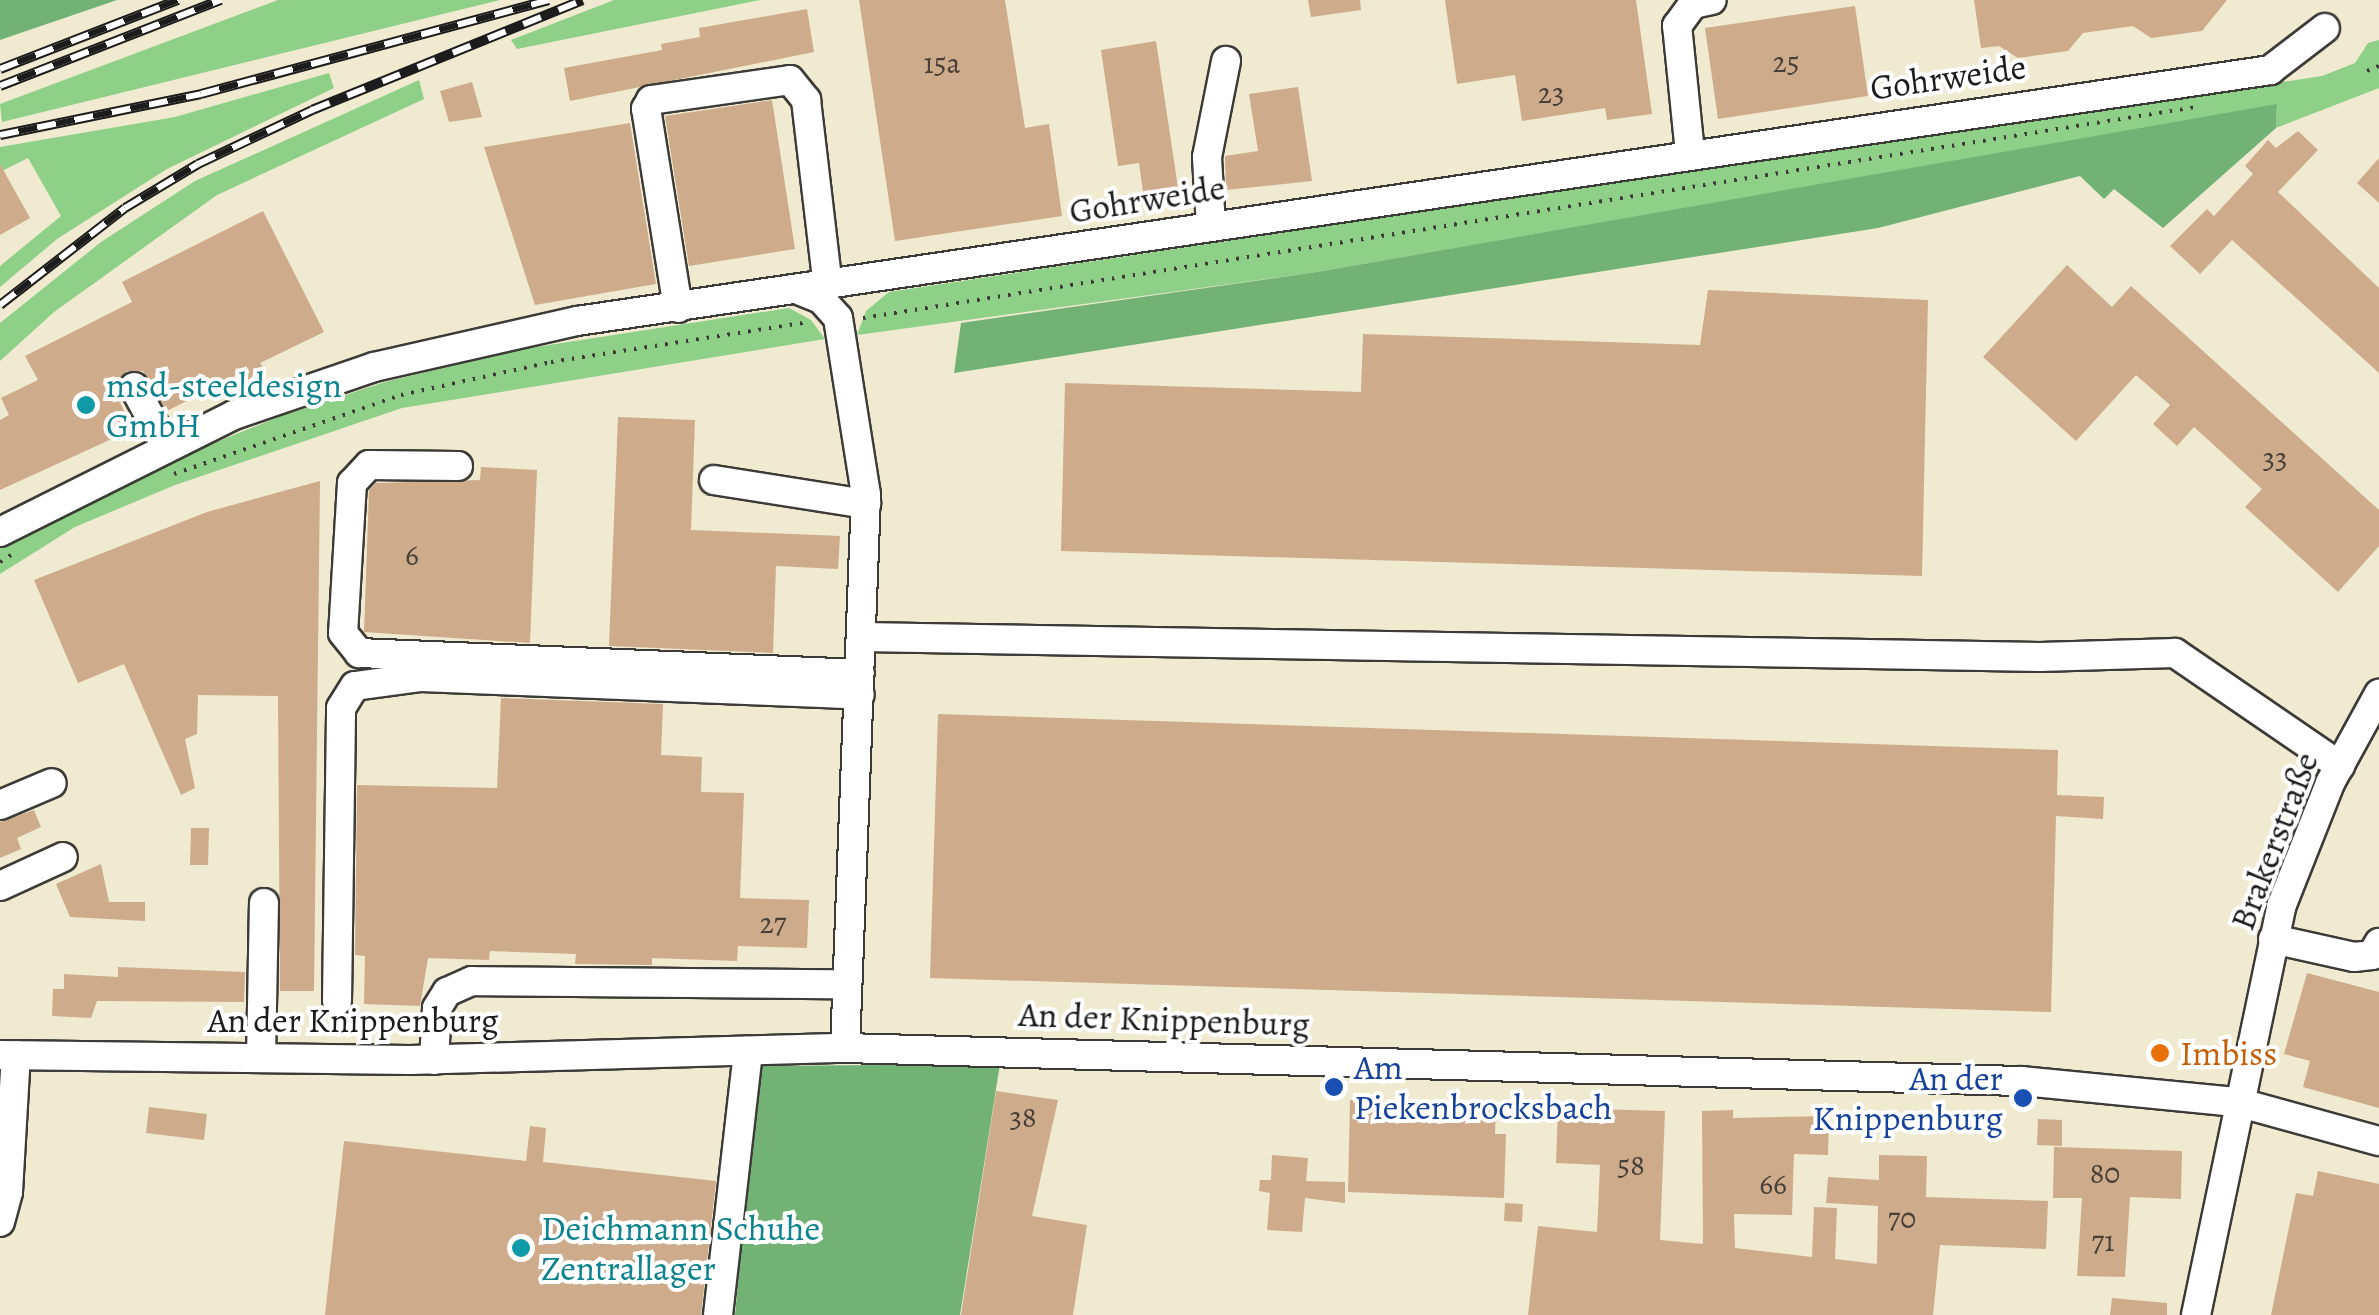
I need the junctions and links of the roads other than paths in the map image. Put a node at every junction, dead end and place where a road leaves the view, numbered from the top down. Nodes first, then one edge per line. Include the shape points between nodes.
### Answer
1 (1712, 0) edge
2 (2325, 28) dead end
3 (1226, 61) dead end
4 (1690, 152) junction
5 (1212, 227) junction
6 (815, 289) junction
7 (678, 308) junction
8 (134, 387) dead end
9 (166, 446) junction
10 (458, 466) dead end
11 (714, 480) dead end
12 (866, 504) junction
13 (0, 532) edge
14 (862, 638) junction
15 (860, 685) junction
16 (2379, 694) edge
17 (2340, 766) junction
18 (52, 783) dead end
19 (0, 805) edge
20 (63, 857) dead end
21 (0, 886) edge
22 (264, 903) dead end
23 (2273, 939) junction
24 (2379, 944) edge
25 (848, 984) junction
26 (337, 1001) dead end
27 (845, 1048) junction
28 (748, 1051) junction
29 (8, 1055) edge
30 (262, 1058) junction
31 (434, 1060) junction
32 (2237, 1102) junction
33 (2379, 1141) edge
34 (0, 1222) edge
35 (718, 1315) edge
36 (2196, 1315) edge

1 - 4 street via 1693,4 1677,26
2 - 4 street, Gohrweide via 2270,70
3 - 5 street via 1207,157
4 - 5 street, Gohrweide
5 - 6 street, Gohrweide
6 - 7 street, Gohrweide
6 - 7 street via 806,100 790,80 650,100 646,109
6 - 12 street via 838,318
7 - 9 street, Gohrweide via 578,321 374,367
8 - 9 street
9 - 13 street, Gohrweide
10 - 15 street via 369,464 352,483 343,633 360,653
11 - 12 street
12 - 14 street
14 - 15 street
14 - 17 street via 2040,657 2175,653
15 - 25 street
15 - 26 street via 421,676 354,686 341,708
16 - 17 street, Brakerstraße
17 - 23 street, Brakerstraße
18 - 19 street
20 - 21 street
22 - 30 street
23 - 24 street via 2354,956 2372,955
23 - 32 street, Brakerstraße
25 - 27 street
25 - 31 street via 472,981 448,992 438,1008
27 - 28 street, An der Knippenburg
27 - 32 street, An der Knippenburg via 2022,1081
28 - 31 street, An der Knippenburg
28 - 35 street
29 - 30 street, An der Knippenburg
29 - 34 street via 8,1192
30 - 31 street, An der Knippenburg
32 - 33 street, An der Knippenburg
32 - 36 street, Brakerstraße

